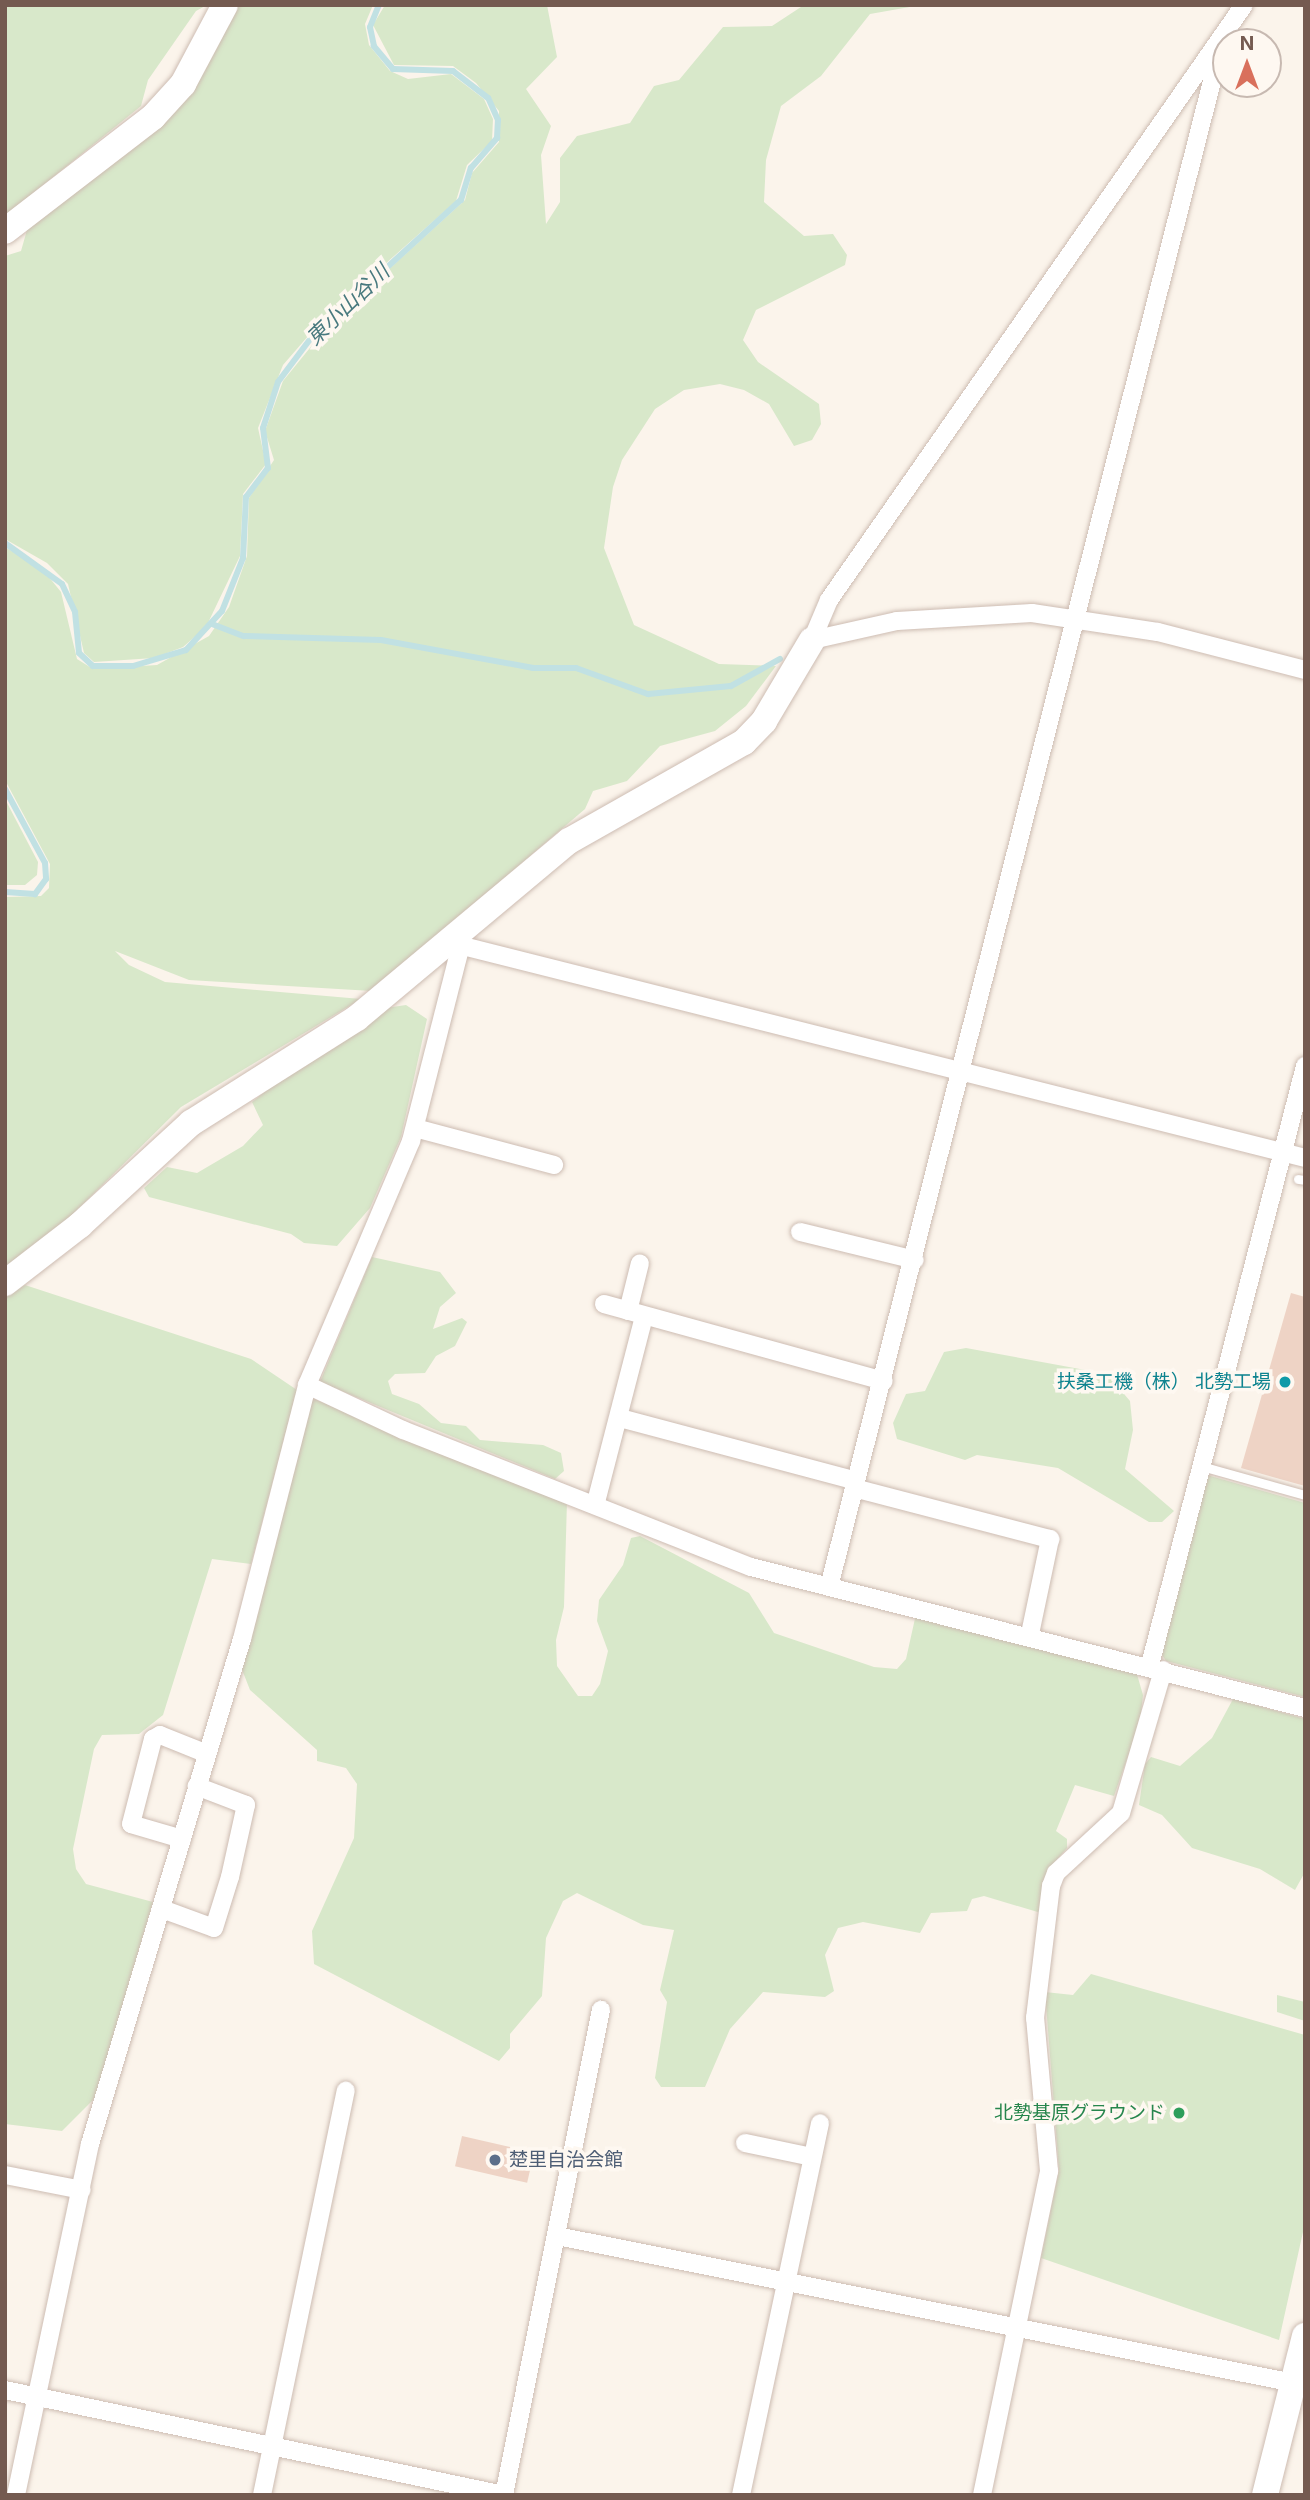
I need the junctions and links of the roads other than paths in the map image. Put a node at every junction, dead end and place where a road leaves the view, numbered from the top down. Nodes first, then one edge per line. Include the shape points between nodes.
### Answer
1 (225, 5) edge
2 (1244, 5) edge
3 (1228, 28) edge
4 (1212, 51) edge
5 (1212, 81) edge
6 (5, 231) edge
7 (1075, 617) junction
8 (812, 640) junction
9 (1305, 670) edge
10 (456, 944) junction
11 (1305, 1066) edge
12 (963, 1073) junction
13 (415, 1128) junction
14 (1283, 1153) junction
15 (1305, 1158) edge
16 (554, 1165) dead end
17 (800, 1232) dead end
18 (915, 1260) junction
19 (640, 1263) dead end
20 (5, 1283) edge
21 (604, 1304) dead end
22 (636, 1314) junction
23 (884, 1381) junction
24 (307, 1385) junction
25 (620, 1418) junction
26 (1201, 1466) junction
27 (855, 1484) junction
28 (1305, 1495) edge
29 (596, 1502) junction
30 (830, 1583) junction
31 (1030, 1633) junction
32 (1157, 1668) junction
33 (1305, 1708) edge
34 (205, 1754) junction
35 (196, 1786) junction
36 (182, 1839) junction
37 (162, 1909) junction
38 (601, 2010) dead end
39 (346, 2091) dead end
40 (820, 2123) dead end
41 (745, 2143) dead end
42 (813, 2157) junction
43 (5, 2175) edge
44 (82, 2190) junction
45 (557, 2236) junction
46 (786, 2283) junction
47 (1018, 2331) junction
48 (1304, 2342) edge
49 (1294, 2383) junction
50 (5, 2390) edge
51 (38, 2397) junction
52 (272, 2450) junction
53 (16, 2495) edge
54 (262, 2495) edge
55 (504, 2495) edge
56 (741, 2495) edge
57 (982, 2495) edge
58 (1265, 2495) edge

1 - 6 street via 183,84 153,117
2 - 3 street
4 - 8 street via 830,600
5 - 7 street
7 - 8 street via 954,615 854,626
7 - 9 street
7 - 12 street
8 - 10 street via 764,722 744,742 569,841
10 - 12 street
10 - 13 street
10 - 20 street via 357,1018 191,1123 80,1225
11 - 14 street
12 - 14 street
12 - 18 street
13 - 16 street
13 - 24 street
14 - 15 street
14 - 26 street
17 - 18 street
18 - 23 street
19 - 22 street
21 - 22 street
22 - 23 street
22 - 25 street
23 - 27 street
24 - 29 street via 403,1430
24 - 34 street via 242,1639
25 - 27 street
25 - 29 street
26 - 28 lane
26 - 32 street
27 - 30 street
27 - 31 street via 1050,1539
29 - 30 street via 751,1567
30 - 31 street
31 - 32 street
32 - 33 street
32 - 47 street via 1121,1812 1056,1873 1051,1886 1035,2018 1049,2171
34 - 35 street
34 - 36 street via 160,1735 153,1739 131,1824
35 - 36 street
35 - 37 street via 246,1805 230,1877 214,1928
36 - 37 street
37 - 44 street
38 - 45 street
39 - 52 street
40 - 42 street
41 - 42 street
42 - 46 street
43 - 44 street
44 - 51 street
45 - 46 street
45 - 55 street
46 - 47 street
46 - 56 street
47 - 49 street
47 - 57 street
48 - 49 street
49 - 58 street
50 - 51 street
51 - 52 street
51 - 53 street
52 - 54 street
52 - 55 street

